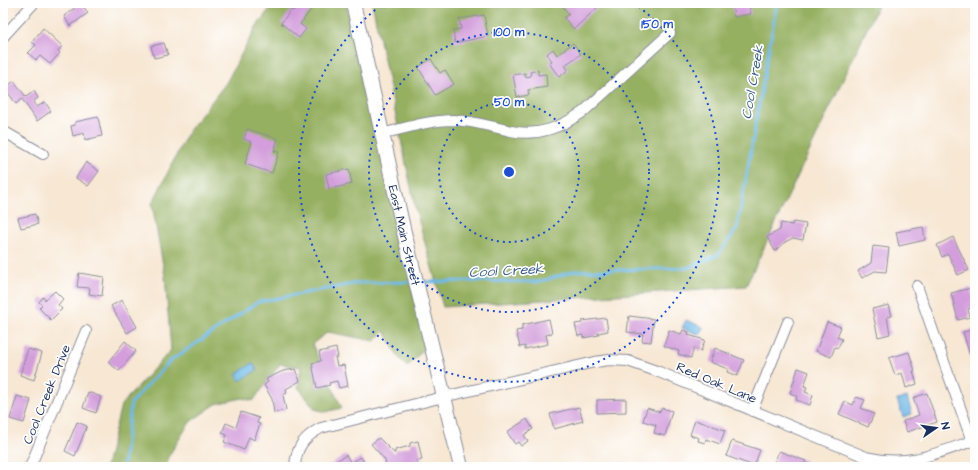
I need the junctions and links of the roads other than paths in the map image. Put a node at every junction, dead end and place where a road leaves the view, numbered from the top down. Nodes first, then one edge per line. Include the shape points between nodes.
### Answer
1 (34, 3) edge
2 (353, 3) edge
3 (670, 33) dead end
4 (3, 37) edge
5 (3, 131) edge
6 (382, 134) junction
7 (43, 154) dead end
8 (917, 286) dead end
9 (788, 322) dead end
10 (86, 331) dead end
11 (443, 397) junction
12 (752, 411) junction
13 (974, 440) edge
14 (30, 467) edge
15 (295, 467) edge
16 (461, 467) edge

1 - 4 street
2 - 6 main road, East Main Street
3 - 6 street via 583,112 555,129 512,132 473,121 454,120
5 - 7 street
6 - 11 main road, East Main Street
8 - 13 street
9 - 12 street
10 - 14 street, Cool Creek Drive
11 - 12 street, Red Oak Lane via 595,362 628,361
11 - 15 street, Red Oak Lane via 322,428 304,440 299,448
11 - 16 main road, East Main Street
12 - 13 street, Red Oak Lane via 881,461 919,459

